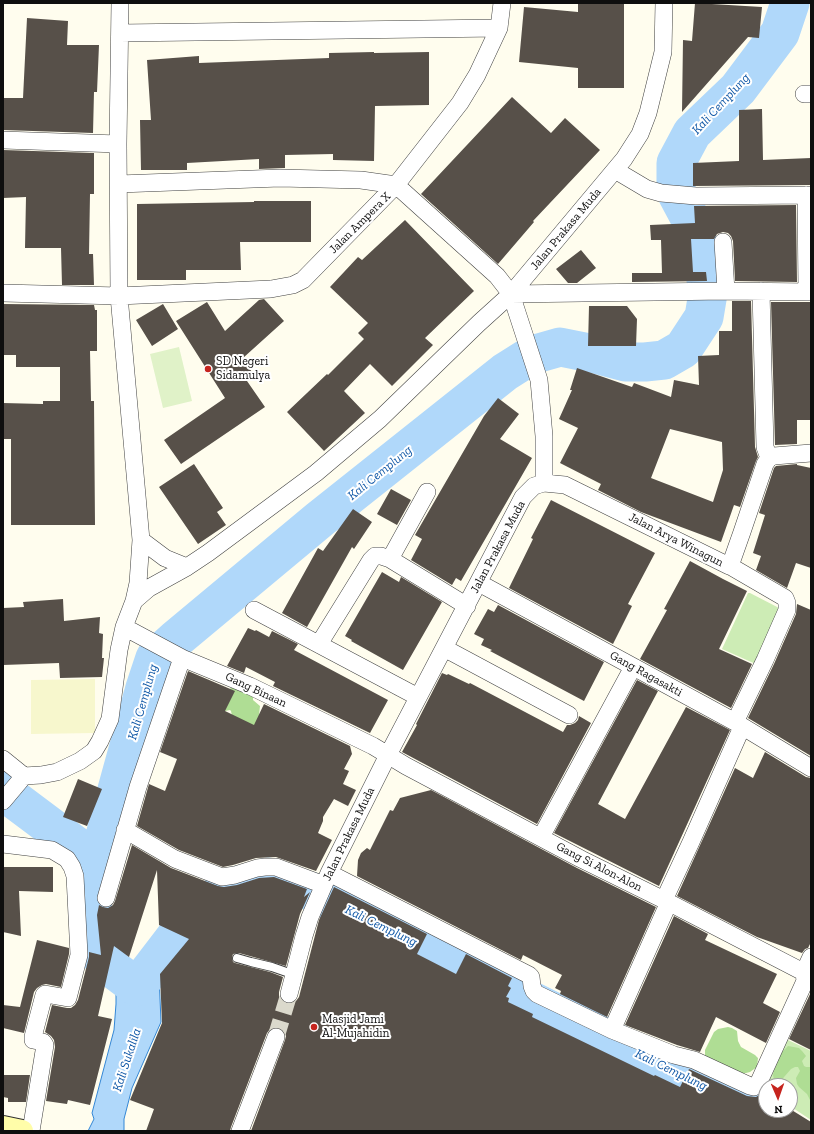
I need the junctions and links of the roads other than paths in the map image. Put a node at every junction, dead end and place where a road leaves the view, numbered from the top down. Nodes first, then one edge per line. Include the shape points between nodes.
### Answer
1 (120, 3) edge
2 (502, 3) edge
3 (664, 3) edge
4 (499, 28) junction
5 (120, 33) junction
6 (3, 140) edge
7 (118, 144) junction
8 (615, 170) junction
9 (119, 184) junction
10 (396, 185) junction
11 (809, 195) edge
12 (723, 242) dead end
13 (724, 291) junction
14 (761, 291) junction
15 (809, 292) edge
16 (3, 293) edge
17 (511, 294) junction
18 (119, 296) junction
19 (811, 453) edge
20 (769, 458) junction
21 (544, 483) junction
22 (427, 492) dead end
23 (141, 540) junction
24 (390, 559) junction
25 (730, 566) junction
26 (187, 567) junction
27 (479, 583) junction
28 (134, 601) junction
29 (466, 606) junction
30 (254, 610) dead end
31 (124, 627) junction
32 (319, 644) junction
33 (444, 648) junction
34 (177, 655) junction
35 (633, 667) junction
36 (418, 697) junction
37 (569, 715) dead end
38 (738, 724) junction
39 (388, 755) junction
40 (3, 760) edge
41 (811, 768) edge
42 (19, 781) junction
43 (3, 801) edge
44 (125, 830) junction
45 (541, 837) junction
46 (3, 844) edge
47 (325, 882) junction
48 (106, 898) dead end
49 (667, 901) junction
50 (237, 958) dead end
51 (809, 968) edge
52 (295, 975) junction
53 (289, 994) tunnel mouth
54 (612, 1030) junction
55 (276, 1037) tunnel mouth
56 (3, 1127) edge
57 (22, 1131) edge
58 (31, 1131) edge
59 (240, 1131) edge

1 - 5 street
2 - 4 street, Jalan Ampera X
3 - 8 street, Jalan Prakasa Muda via 663,52 648,113 640,134
4 - 5 street
4 - 10 street, Jalan Ampera X via 477,75 460,103
5 - 7 street
6 - 7 street
7 - 9 street
8 - 11 street via 647,189 661,193 696,196
8 - 17 street, Jalan Prakasa Muda
9 - 10 street via 280,178 361,180
9 - 18 street
10 - 17 street via 497,276
10 - 18 street, Jalan Ampera X via 303,280 293,285 271,289
11 - 15 street
12 - 13 street
13 - 14 street
13 - 17 street
14 - 15 street
14 - 20 street via 765,447
16 - 18 street, Jalan Ampera X
17 - 21 street via 539,380 544,436
17 - 26 street, Jalan Prakasa Muda via 380,419 316,473
18 - 23 street
19 - 20 street
20 - 25 street, Jalan Arya Winagun via 763,468
21 - 25 street, Jalan Arya Winagun via 565,485
21 - 27 street, Jalan Prakasa Muda via 534,486 523,498
22 - 24 street
23 - 26 street via 165,558
23 - 28 street
24 - 29 street
24 - 32 street via 375,556 371,560
25 - 38 street via 785,598 787,603 787,610
26 - 28 street, Jalan Prakasa Muda via 149,588
27 - 29 street, Jalan Prakasa Muda
27 - 35 street, Gang Ragasakti
28 - 31 street
29 - 33 street, Jalan Prakasa Muda
30 - 32 street
31 - 34 street, Gang Binaan
31 - 42 street via 110,719 94,750 80,761 57,772
32 - 36 street
33 - 36 street, Jalan Prakasa Muda
33 - 37 street
34 - 39 street, Gang Binaan via 250,686
34 - 44 street
35 - 38 street, Gang Ragasakti
35 - 45 street
36 - 39 street, Jalan Prakasa Muda
38 - 41 street, Gang Ragasakti
38 - 49 street
39 - 45 street, Gang Si Alon-Alon
39 - 47 street, Jalan Prakasa Muda
40 - 42 street
42 - 43 street
44 - 47 street via 175,858 222,878 257,868 276,867
44 - 48 street
45 - 49 street, Gang Si Alon-Alon
46 - 58 street via 52,850 67,859 75,876 79,955 68,998 44,995 33,1037 33,1040 45,1045
47 - 52 street, Jalan Prakasa Muda via 310,917
47 - 54 street via 531,977 532,986 537,994
49 - 51 street, Gang Si Alon-Alon
49 - 54 street
50 - 52 lane
51 - 54 street via 758,1084 754,1087 694,1060 674,1055
52 - 53 street, Jalan Prakasa Muda
55 - 59 street
56 - 57 main road

